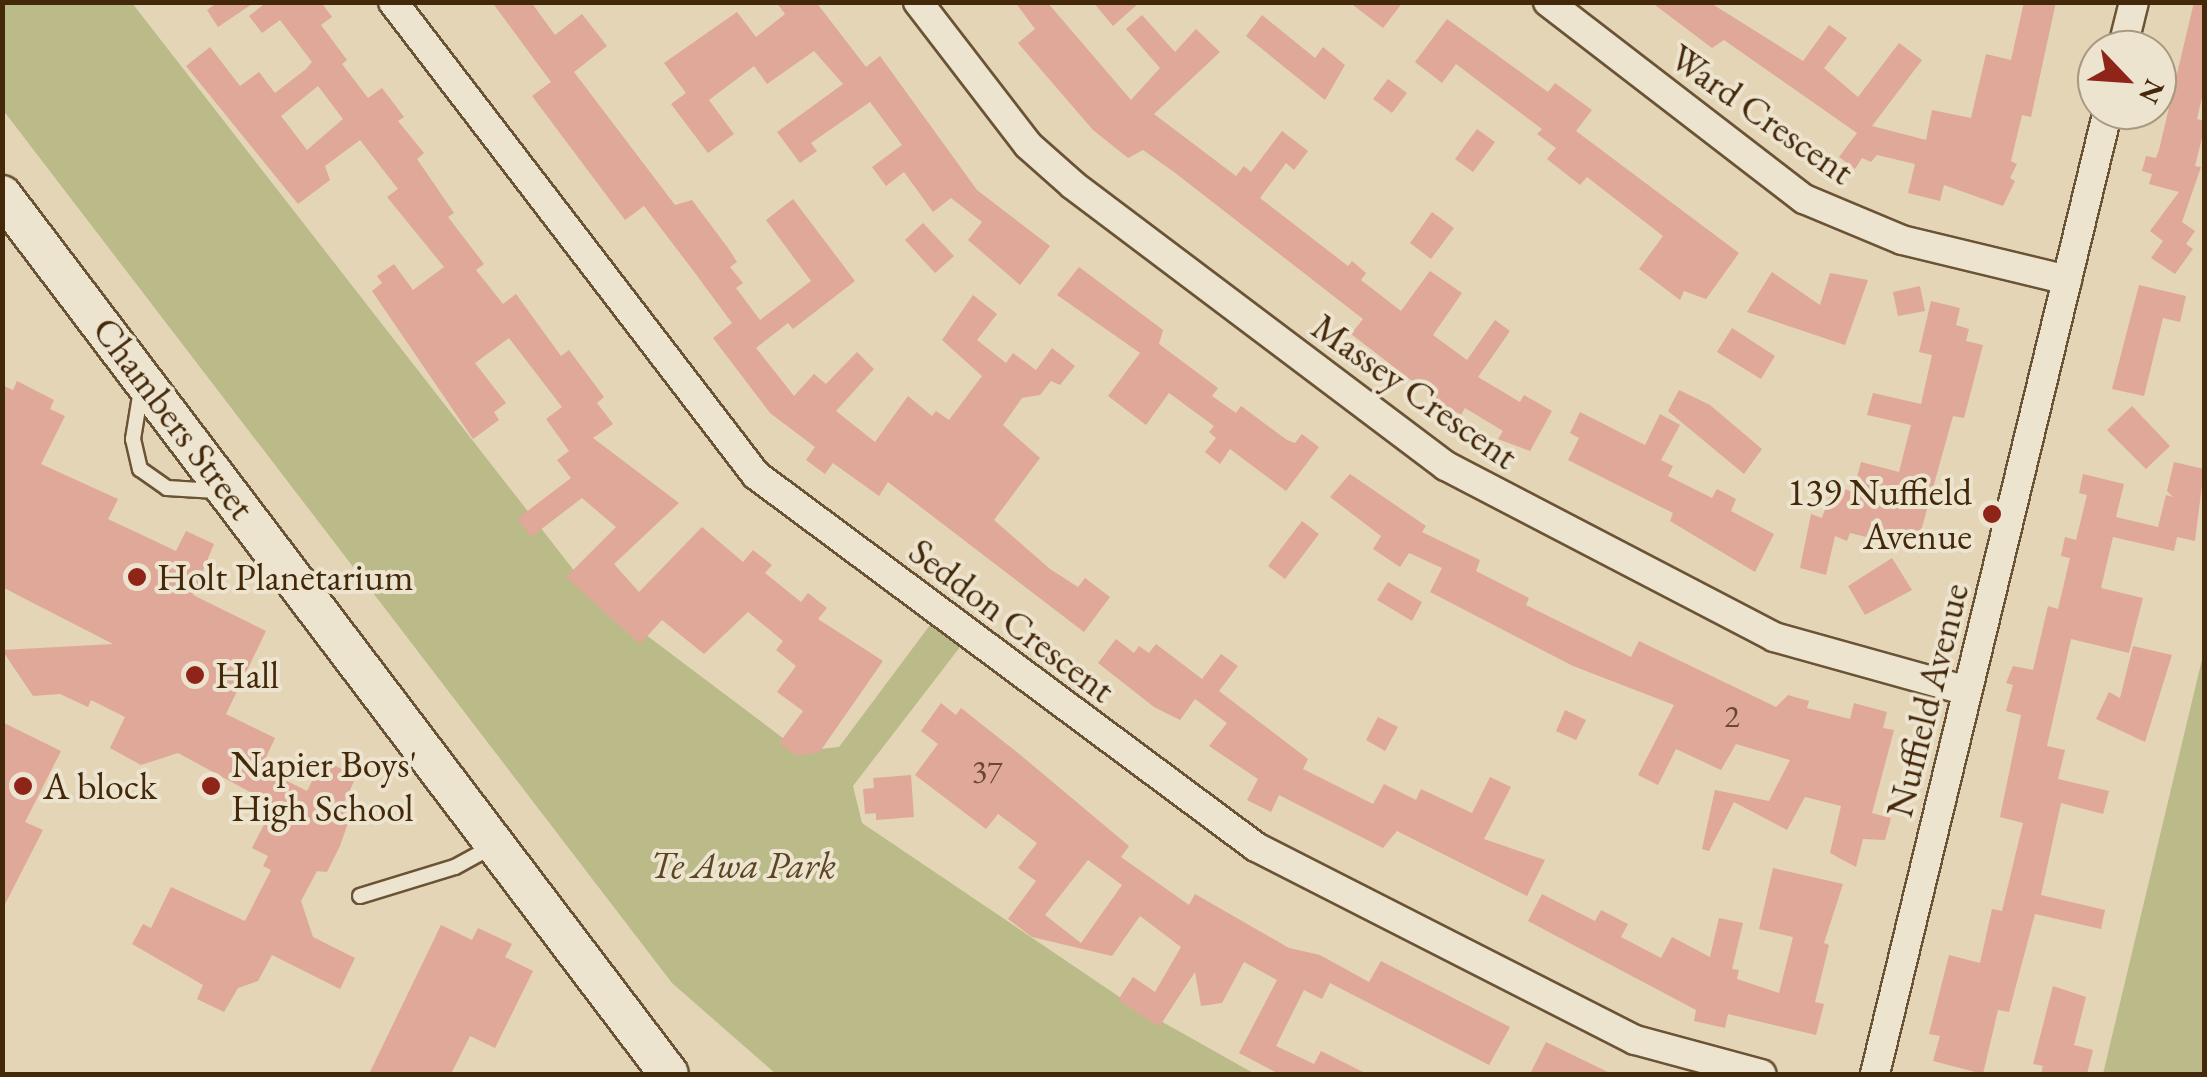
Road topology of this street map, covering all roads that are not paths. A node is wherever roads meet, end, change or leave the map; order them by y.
1 (393, 2) edge
2 (918, 2) edge
3 (1548, 2) edge
4 (2134, 2) edge
5 (2127, 30) edge
6 (2103, 130) edge
7 (2, 195) edge
8 (2067, 280) junction
9 (143, 376) junction
10 (232, 493) junction
11 (1967, 691) junction
12 (496, 844) junction
13 (360, 896) dead end
14 (668, 1074) edge
15 (1761, 1074) edge
16 (1875, 1074) edge

1 - 15 street, Seddon Crescent
2 - 11 street, Massey Crescent
3 - 8 street, Ward Crescent
4 - 5 street
6 - 8 street, Nuffield Avenue
7 - 9 main road, Chambers Street
8 - 11 street, Nuffield Avenue
9 - 10 main road, Chambers Street
9 - 10 lane
10 - 12 main road, Chambers Street
11 - 16 street, Nuffield Avenue
12 - 13 lane
12 - 14 main road, Chambers Street

